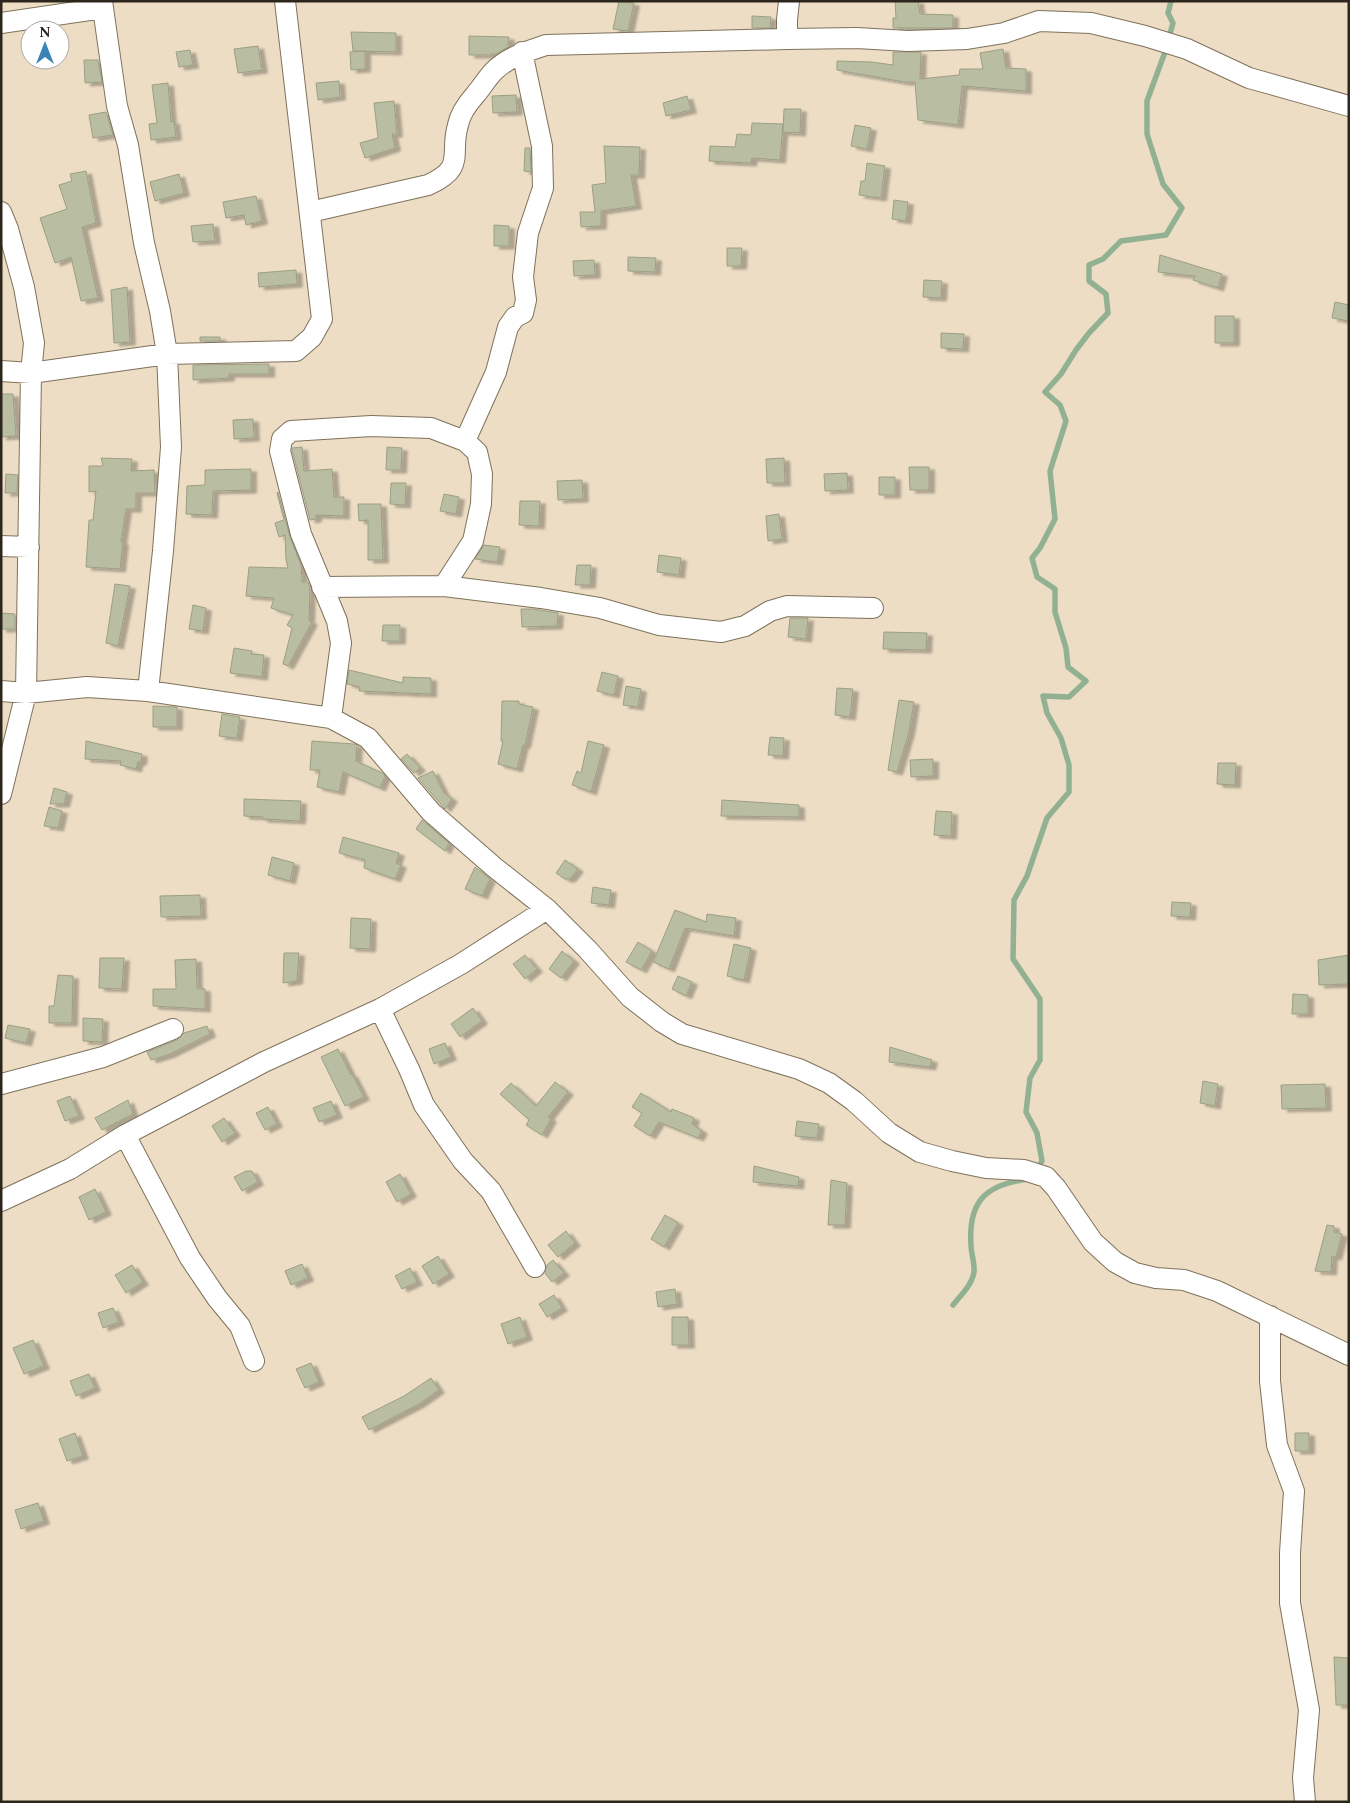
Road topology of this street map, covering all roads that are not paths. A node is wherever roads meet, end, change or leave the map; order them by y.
1 (285, 1) edge
2 (790, 1) edge
3 (102, 4) edge
4 (1, 23) edge
5 (787, 39) junction
6 (522, 52) junction
7 (1349, 106) edge
8 (1, 212) edge
9 (310, 212) junction
10 (167, 354) junction
11 (1, 371) edge
12 (31, 373) junction
13 (466, 441) junction
14 (1, 546) edge
15 (29, 547) junction
16 (444, 586) junction
17 (322, 587) junction
18 (873, 608) dead end
19 (1, 691) edge
20 (148, 691) junction
21 (26, 693) junction
22 (331, 718) junction
23 (1, 794) edge
24 (546, 909) junction
25 (380, 1010) junction
26 (173, 1028) dead end
27 (1, 1084) edge
28 (125, 1135) junction
29 (1, 1201) edge
30 (535, 1267) dead end
31 (1270, 1316) junction
32 (1349, 1355) edge
33 (254, 1361) dead end
34 (1306, 1802) edge

1 - 9 street
2 - 5 street
3 - 4 street
3 - 10 street
5 - 6 street
5 - 7 street
6 - 9 street
6 - 13 street
8 - 12 street
9 - 10 street
10 - 12 street
10 - 20 street
11 - 12 street
12 - 15 street
13 - 16 street
13 - 17 street
14 - 15 street
15 - 21 street
16 - 17 street
16 - 18 street
17 - 22 street
19 - 21 street
20 - 21 street
20 - 22 street
21 - 23 street
22 - 24 street
24 - 25 street
24 - 31 street
25 - 28 street
25 - 30 street
26 - 27 street
28 - 29 street
28 - 33 street
31 - 32 street
31 - 34 street

